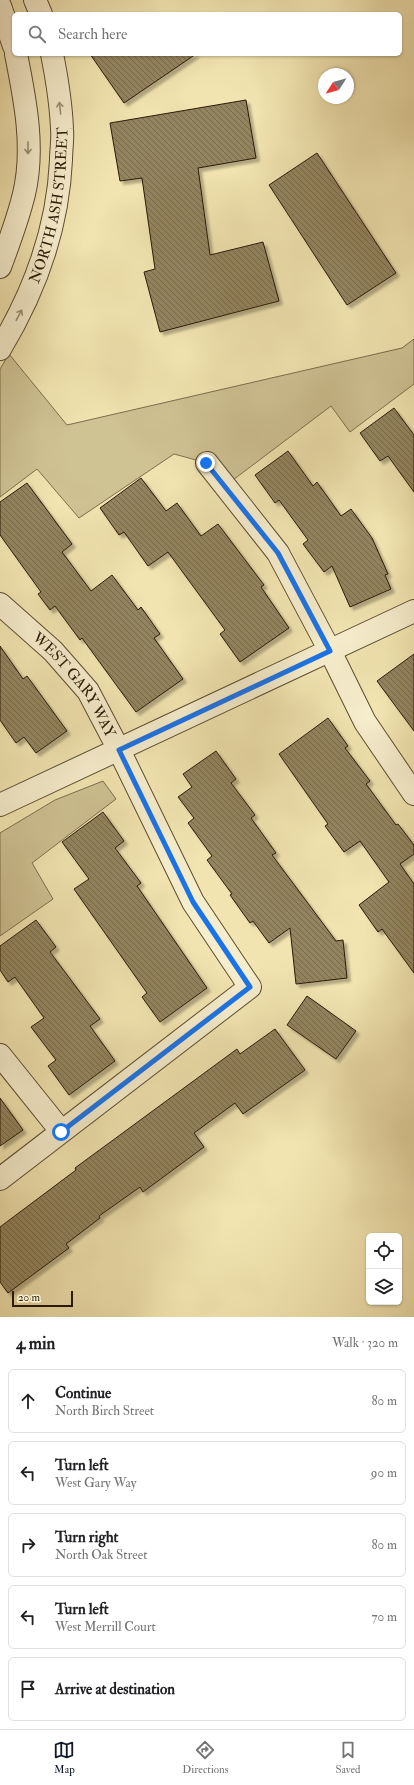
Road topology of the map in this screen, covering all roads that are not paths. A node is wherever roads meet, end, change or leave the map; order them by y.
1 (35, 0) edge
2 (0, 6) edge
3 (39, 12) edge
4 (12, 40) edge
5 (16, 56) edge
6 (52, 56) edge
7 (0, 267) edge
8 (0, 349) edge
9 (206, 463) dead end
10 (0, 604) edge
11 (414, 611) edge
12 (330, 651) junction
13 (119, 750) junction
14 (414, 794) edge
15 (0, 805) edge
16 (0, 1056) edge
17 (61, 1132) junction
18 (0, 1179) edge

1 - 3 street
2 - 4 street
5 -> 7 street, NORTH ASH STREET
8 -> 6 street, NORTH ASH STREET
9 - 12 street
10 - 13 street, WEST GARY WAY
11 - 12 street
12 - 13 street
12 - 14 street
13 - 15 street
13 - 17 street, WEST GARY WAY
16 - 17 street
17 - 18 street

